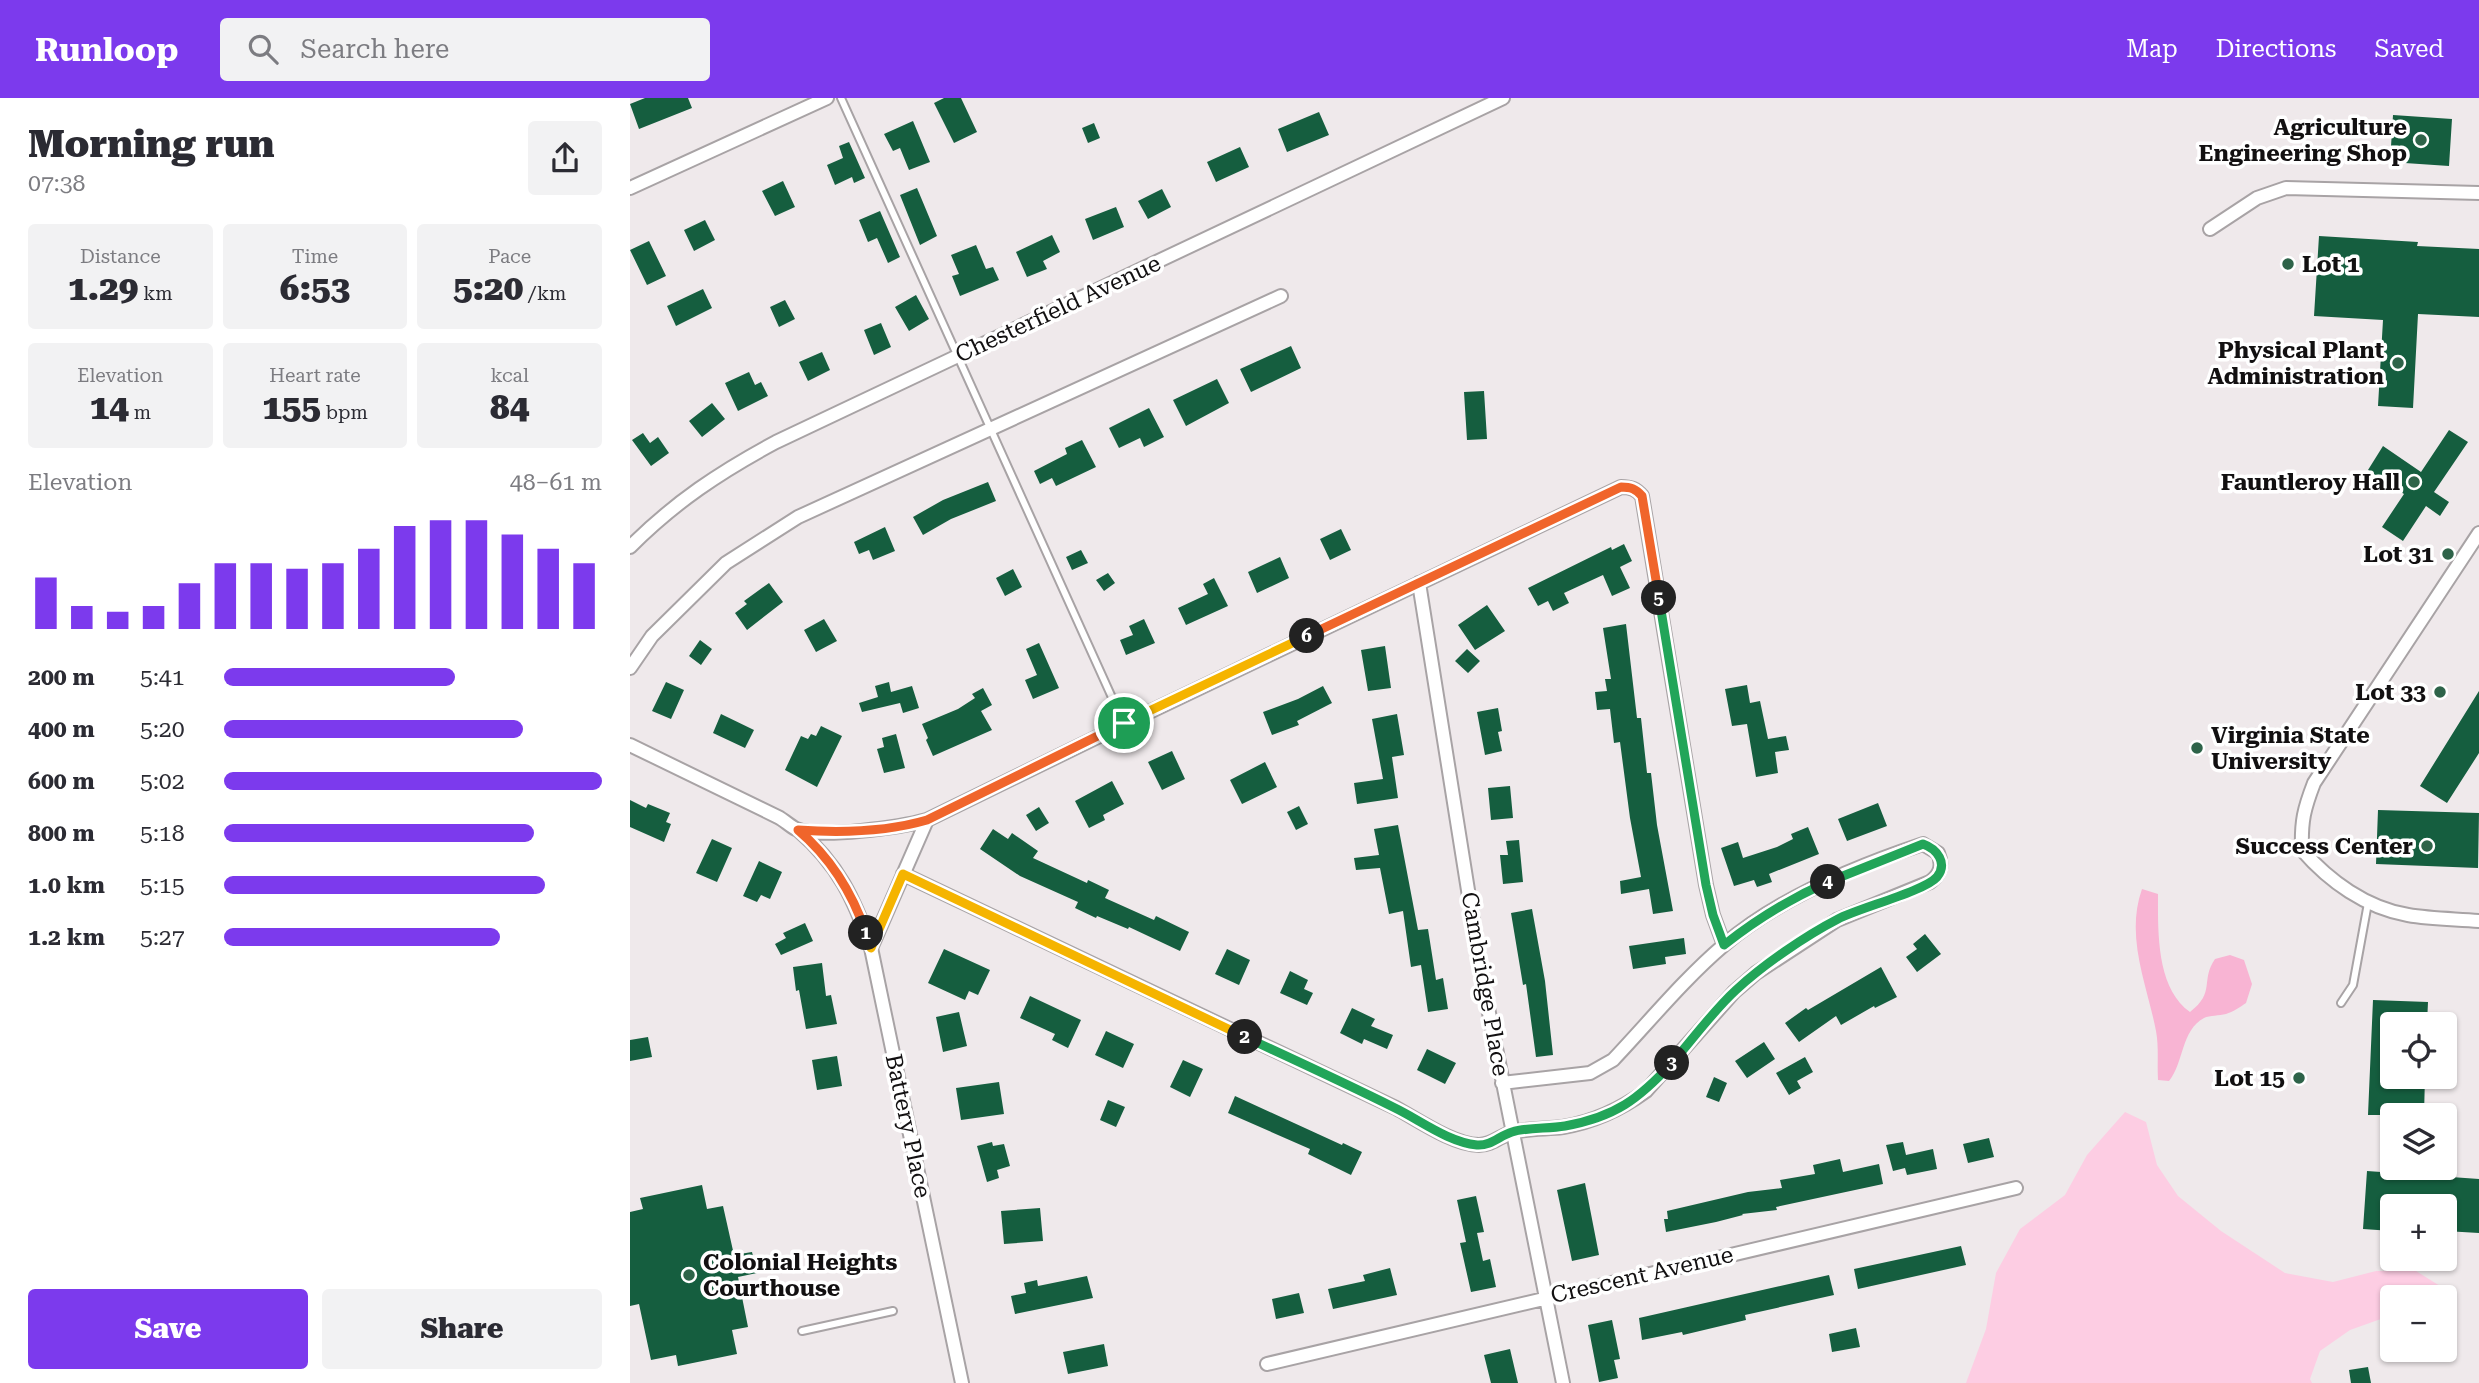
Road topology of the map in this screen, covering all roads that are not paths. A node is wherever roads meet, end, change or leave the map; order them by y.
1 (827, 98) edge
2 (841, 98) edge
3 (1503, 98) edge
4 (630, 188) edge
5 (2479, 193) edge
6 (2210, 229) dead end
7 (1281, 296) dead end
8 (958, 356) junction
9 (990, 428) junction
10 (2479, 533) edge
11 (630, 547) edge
12 (1419, 583) junction
13 (630, 668) edge
14 (1124, 723) junction
15 (630, 745) edge
16 (927, 820) junction
17 (798, 830) junction
18 (903, 874) junction
19 (2368, 903) junction
20 (2479, 920) edge
21 (1724, 945) junction
22 (871, 948) junction
23 (2341, 1003) dead end
24 (1502, 1083) junction
25 (1512, 1132) junction
26 (2016, 1188) dead end
27 (1545, 1298) junction
28 (893, 1311) dead end
29 (802, 1331) dead end
30 (1267, 1364) dead end
31 (962, 1383) edge
32 (1563, 1383) edge

1 - 4 street
2 - 8 lane
3 - 8 street, Chesterfield Avenue
5 - 6 street
7 - 9 street
8 - 9 lane
8 - 11 street, Chesterfield Avenue
9 - 13 street
9 - 14 lane
10 - 19 street
12 - 14 street
12 - 21 street
12 - 24 street, Cambridge Place
14 - 16 street
15 - 17 street, Battery Place
16 - 17 street
16 - 18 street
17 - 22 street, Battery Place
18 - 22 street
18 - 25 street
19 - 20 street
19 - 23 lane
21 - 24 street
21 - 25 street
22 - 31 street, Battery Place
24 - 25 street, Cambridge Place
25 - 27 street, Cambridge Place
26 - 27 street, Crescent Avenue
27 - 30 street, Crescent Avenue
27 - 32 street, Cambridge Place
28 - 29 lane

